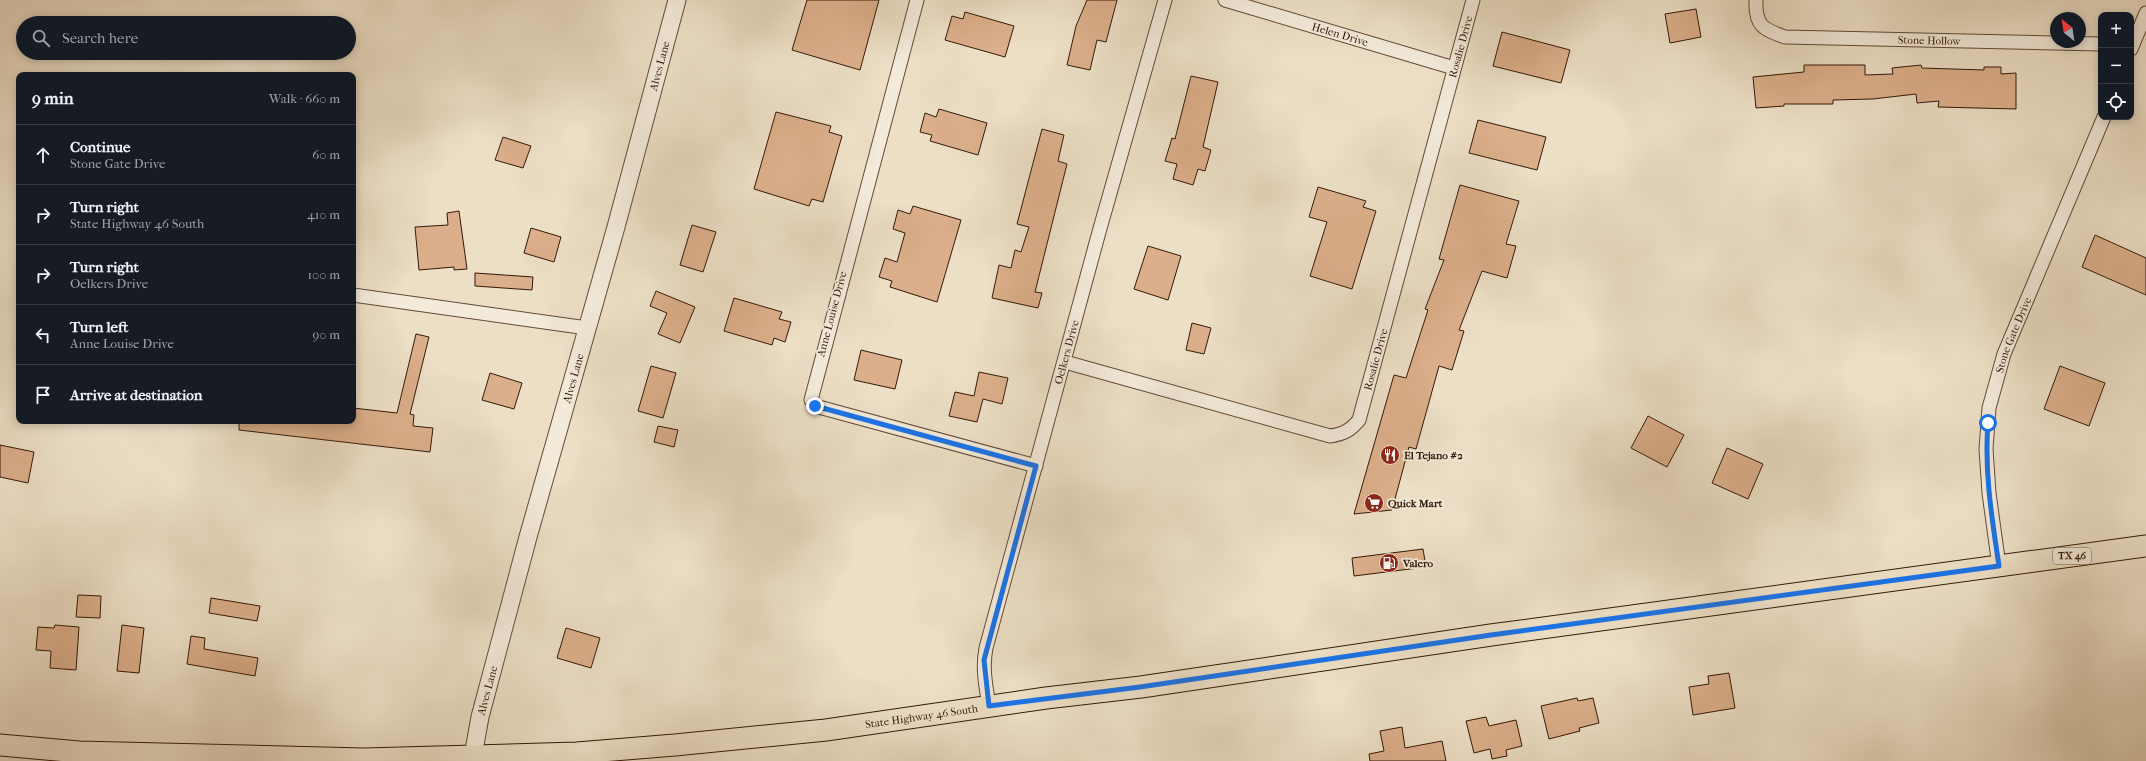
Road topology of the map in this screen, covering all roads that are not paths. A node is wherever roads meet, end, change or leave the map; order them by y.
1 (677, 0) edge
2 (917, 0) edge
3 (1165, 0) edge
4 (1225, 0) edge
5 (1473, 0) edge
6 (1756, 0) edge
7 (2146, 13) edge
8 (2098, 44) edge
9 (2135, 46) edge
10 (1454, 68) junction
11 (2103, 120) edge
12 (356, 295) edge
13 (586, 328) junction
14 (1065, 362) junction
15 (1036, 466) junction
16 (2146, 546) edge
17 (1999, 566) junction
18 (989, 706) junction
19 (0, 745) edge
20 (473, 756) junction

1 - 13 street, Alves Lane
2 - 15 street, Anne Louise Drive
3 - 14 street, Oelkers Drive
4 - 10 street, Helen Drive
5 - 10 street, Rosalie Drive
6 - 8 street, Stone Hollow
7 - 9 street
10 - 14 street, Rosalie Drive
11 - 17 street, Stone Gate Drive
12 - 13 street
13 - 20 street, Alves Lane
14 - 15 street, Oelkers Drive
15 - 18 street, Oelkers Drive
16 - 17 main road, State Highway 46 South / TX 46
17 - 18 main road, State Highway 46 South / TX 46
18 - 20 main road, State Highway 46 South / TX 46
19 - 20 main road, State Highway 46 South / TX 46

